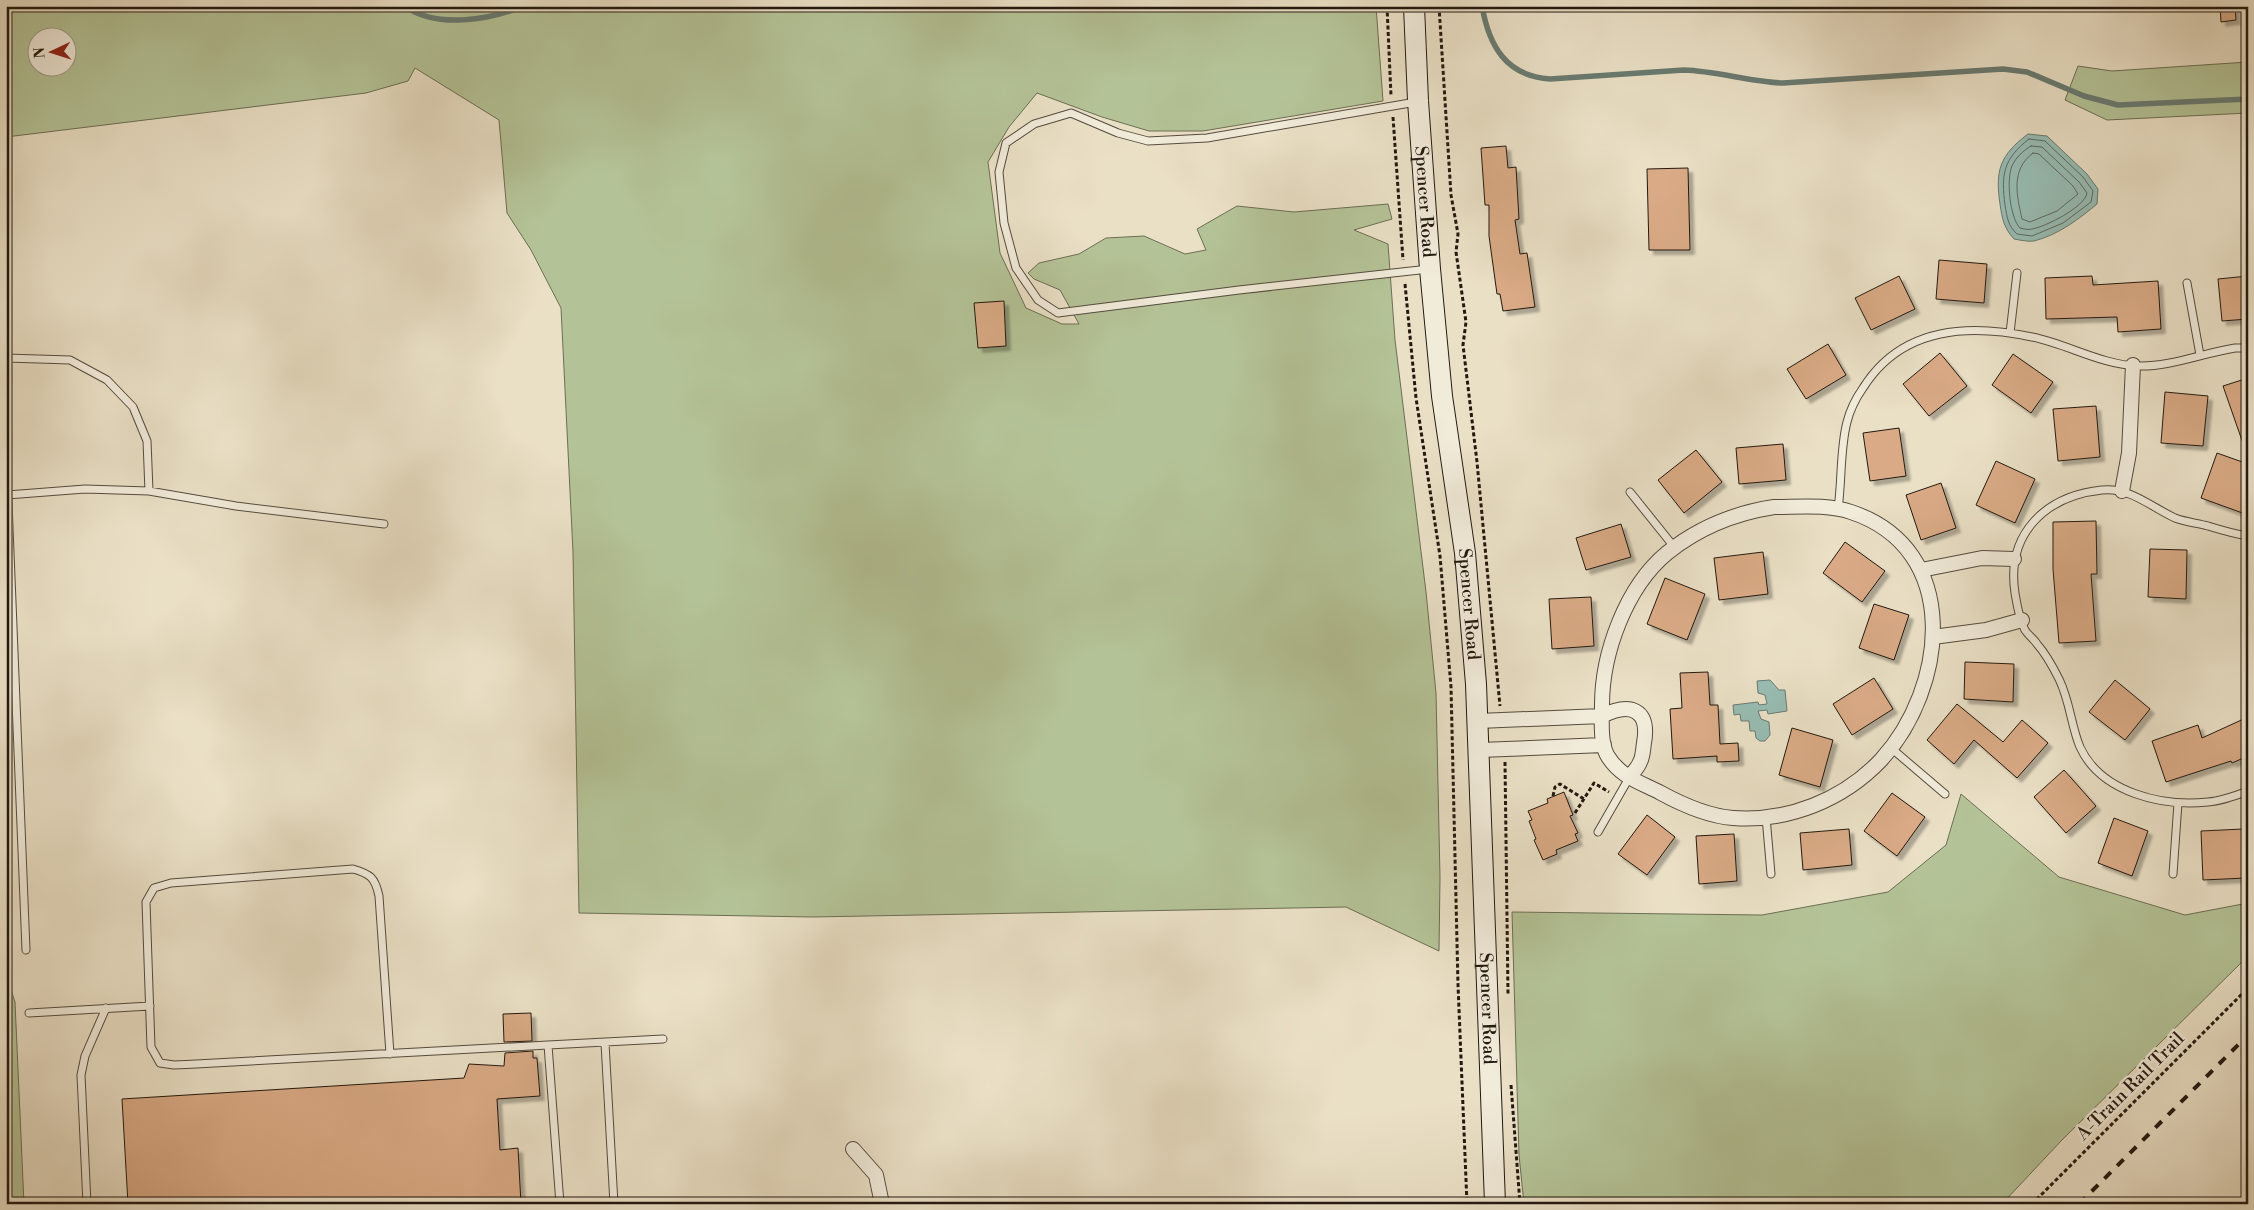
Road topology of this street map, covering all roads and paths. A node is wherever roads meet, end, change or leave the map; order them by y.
1 (1387, 6) edge
2 (1414, 6) edge
3 (1418, 102) junction
4 (1392, 107) junction
5 (1430, 269) junction
6 (1404, 271) junction
7 (2018, 273) dead end
8 (2187, 283) dead end
9 (2010, 333) junction
10 (2248, 348) edge
11 (2200, 355) junction
12 (6, 358) edge
13 (2133, 365) junction
14 (6, 454) edge
15 (149, 491) junction
16 (2122, 491) junction
17 (1630, 492) dead end
18 (7, 495) edge
19 (1838, 509) junction
20 (384, 524) dead end
21 (2248, 536) edge
22 (1676, 548) junction
23 (2014, 559) junction
24 (1921, 570) junction
25 (2022, 620) junction
26 (1933, 637) junction
27 (1602, 716) junction
28 (1478, 721) junction
29 (1604, 745) junction
30 (1891, 748) junction
31 (1480, 750) junction
32 (1629, 778) junction
33 (2248, 791) edge
34 (1945, 794) dead end
35 (1553, 796) dead end
36 (1618, 798) junction
37 (1584, 799) junction
38 (2178, 803) junction
39 (1575, 813) dead end
40 (1766, 817) junction
41 (1598, 832) dead end
42 (1771, 874) dead end
43 (2174, 874) dead end
44 (26, 950) dead end
45 (2248, 988) edge
46 (150, 1006) junction
47 (106, 1008) junction
48 (29, 1012) dead end
49 (663, 1039) dead end
50 (605, 1043) junction
51 (548, 1045) junction
52 (390, 1054) junction
53 (853, 1149) dead end
54 (87, 1204) edge
55 (560, 1204) edge
56 (614, 1204) edge
57 (882, 1204) edge
58 (1467, 1204) edge
59 (1495, 1204) edge
60 (2032, 1204) edge

1 - 4 path
2 - 3 street, Spencer Road
3 - 4 lane
3 - 5 street, Spencer Road
4 - 6 path
4 - 6 lane
5 - 6 lane
5 - 28 street, Spencer Road
6 - 58 path
7 - 9 lane
8 - 11 lane
9 - 13 lane
9 - 19 lane
10 - 11 lane
11 - 13 lane
12 - 15 lane
13 - 16 street
14 - 18 lane
15 - 18 lane
15 - 20 lane
16 - 21 lane
16 - 23 lane
17 - 22 lane
18 - 44 lane
19 - 22 street
19 - 24 street
22 - 27 street
23 - 24 street
23 - 25 lane
24 - 26 street
25 - 26 street
25 - 38 lane
26 - 30 street
27 - 28 street
27 - 29 street
27 - 32 street
28 - 31 street, Spencer Road
29 - 31 street
29 - 32 street
30 - 34 lane
30 - 40 street
31 - 59 street, Spencer Road
32 - 36 lane
32 - 40 street
33 - 38 lane
35 - 37 path
36 - 37 path
36 - 41 lane
37 - 39 path
38 - 43 lane
40 - 42 lane
45 - 60 path, A-Train Rail Trail
46 - 47 lane
46 - 52 lane
46 - 52 lane
47 - 48 lane
47 - 54 lane
49 - 50 lane
50 - 51 lane
50 - 56 lane
51 - 52 lane
51 - 55 lane
53 - 57 street

